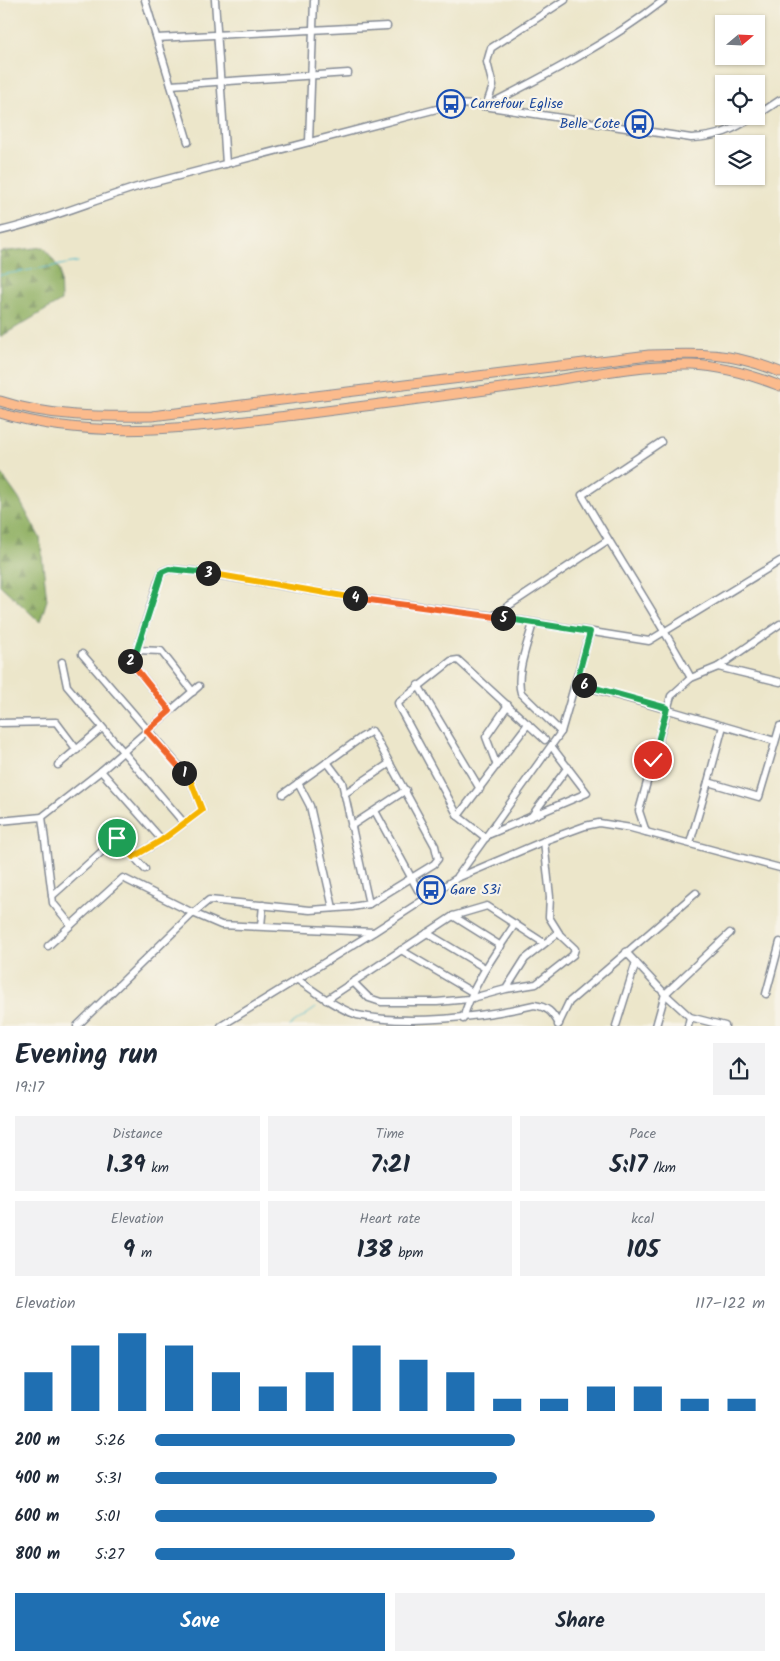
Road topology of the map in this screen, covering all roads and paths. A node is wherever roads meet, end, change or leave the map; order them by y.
1 (145, 0) edge
2 (215, 0) edge
3 (314, 0) edge
4 (565, 0) edge
5 (664, 0) edge
6 (387, 26) dead end
7 (313, 29) junction
8 (217, 35) junction
9 (157, 38) junction
10 (348, 73) dead end
11 (312, 77) junction
12 (220, 83) junction
13 (170, 85) junction
14 (780, 100) edge
15 (486, 106) junction
16 (765, 110) edge
17 (740, 125) edge
18 (188, 142) dead end
19 (309, 142) junction
20 (226, 164) junction
21 (0, 231) edge
22 (780, 372) edge
23 (780, 386) edge
24 (0, 401) edge
25 (0, 413) edge
26 (661, 442) dead end
27 (608, 540) junction
28 (780, 561) edge
29 (493, 616) junction
30 (533, 624) junction
31 (780, 624) edge
32 (590, 632) junction
33 (665, 632) junction
34 (137, 650) junction
35 (82, 654) dead end
36 (62, 662) dead end
37 (718, 667) junction
38 (691, 678) junction
39 (780, 682) edge
40 (576, 684) junction
41 (418, 685) junction
42 (200, 686) dead end
43 (193, 692) junction
44 (508, 705) junction
45 (667, 708) junction
46 (170, 711) junction
47 (0, 723) edge
48 (528, 724) junction
49 (723, 726) junction
50 (780, 726) edge
51 (102, 728) junction
52 (147, 731) junction
53 (561, 732) junction
54 (545, 740) dead end
55 (775, 741) junction
56 (552, 747) junction
57 (77, 750) junction
58 (124, 752) junction
59 (327, 762) junction
60 (390, 763) junction
61 (58, 765) dead end
62 (497, 766) junction
63 (568, 767) junction
64 (101, 771) junction
65 (708, 782) junction
66 (298, 783) junction
67 (480, 789) junction
68 (406, 790) junction
69 (283, 794) dead end
70 (344, 794) junction
71 (375, 811) junction
72 (458, 816) junction
73 (42, 817) junction
74 (530, 818) junction
75 (0, 821) edge
76 (184, 823) junction
77 (351, 826) junction
78 (646, 832) junction
79 (487, 836) junction
80 (162, 840) junction
81 (544, 840) junction
82 (690, 843) junction
83 (133, 857) junction
84 (780, 868) edge
85 (145, 869) dead end
86 (411, 878) junction
87 (457, 878) junction
88 (418, 890) dead end
89 (696, 893) dead end
90 (52, 896) junction
91 (369, 904) junction
92 (263, 905) junction
93 (333, 908) junction
94 (193, 913) junction
95 (453, 916) junction
96 (516, 924) junction
97 (71, 925) junction
98 (261, 926) junction
99 (374, 932) junction
100 (427, 933) junction
101 (559, 933) junction
102 (730, 933) dead end
103 (780, 942) edge
104 (544, 943) junction
105 (48, 946) dead end
106 (501, 946) junction
107 (401, 950) junction
108 (626, 952) junction
109 (636, 962) junction
110 (485, 968) junction
111 (298, 980) junction
112 (353, 982) junction
113 (506, 989) junction
114 (472, 992) junction
115 (665, 994) junction
116 (766, 994) dead end
117 (469, 999) junction
118 (326, 1000) junction
119 (690, 1017) junction
120 (463, 1019) junction
121 (435, 1025) edge
122 (558, 1025) edge
123 (77, 1026) edge
124 (221, 1026) edge
125 (616, 1026) edge
126 (656, 1026) edge
127 (688, 1026) edge
128 (725, 1026) edge

1 - 9 street
2 - 8 street
3 - 7 street
4 - 15 street
5 - 15 street
6 - 7 street
7 - 8 street
7 - 11 street
8 - 9 street
8 - 12 street
9 - 13 street
10 - 11 street
11 - 12 street
11 - 19 street
12 - 13 street
12 - 20 street
13 - 18 street
14 - 16 street
15 - 17 street
15 - 19 street
19 - 20 street
20 - 21 street
22 - 24 highway
23 - 25 highway
26 - 27 street
27 - 29 street
27 - 33 street
28 - 33 street
29 - 30 street
29 - 34 street
30 - 32 street
30 - 53 street
31 - 37 street
32 - 33 street
32 - 40 street
33 - 38 street
34 - 43 street
34 - 46 street
35 - 52 street
36 - 51 street
37 - 38 street
37 - 39 street
38 - 45 street
40 - 45 street
40 - 53 street
41 - 44 street
41 - 67 street
41 - 72 street
42 - 43 street
43 - 46 street
44 - 48 street
44 - 62 street
45 - 49 street
45 - 78 street
46 - 52 street
47 - 57 street
48 - 54 street
48 - 62 street
49 - 55 street
49 - 65 street
50 - 55 street
51 - 57 street
51 - 58 street
52 - 58 street
52 - 76 street
53 - 56 street
55 - 65 street
56 - 63 street
56 - 79 street
57 - 61 street
58 - 64 street
58 - 76 street
59 - 60 street
59 - 66 street
59 - 70 street
60 - 68 street
60 - 70 street
62 - 67 street
63 - 74 street
63 - 74 street
64 - 73 street
64 - 80 street
65 - 82 street
66 - 69 street
66 - 93 street
67 - 72 street
68 - 71 street
68 - 86 street
70 - 77 street
71 - 77 street
71 - 86 street
72 - 79 street
73 - 75 street
73 - 90 street
74 - 79 street
76 - 80 street
77 - 91 street
78 - 81 street
78 - 82 street
79 - 87 street
80 - 83 street
81 - 87 street
81 - 101 street
82 - 84 street
83 - 85 street
83 - 90 street
86 - 88 street
86 - 91 street
87 - 99 street
89 - 108 street
90 - 97 street
91 - 93 street
92 - 93 street
92 - 94 street
92 - 98 street
94 - 97 street
94 - 98 street
94 - 123 street
95 - 96 street
95 - 100 street
95 - 106 street
96 - 104 street
96 - 106 street
97 - 105 street
98 - 99 street
99 - 111 street
100 - 107 street
100 - 110 street
101 - 104 street
101 - 113 street
102 - 115 street
103 - 116 street
104 - 113 street
106 - 110 street
107 - 112 street
107 - 114 street
108 - 109 street
108 - 122 street
109 - 115 street
109 - 125 street
110 - 114 street
111 - 118 street
111 - 124 street
112 - 117 street
112 - 118 street
113 - 117 street
114 - 117 street
115 - 119 street
115 - 126 street
117 - 120 street
118 - 121 street
119 - 127 street
119 - 128 street
120 - 121 street
120 - 122 street

